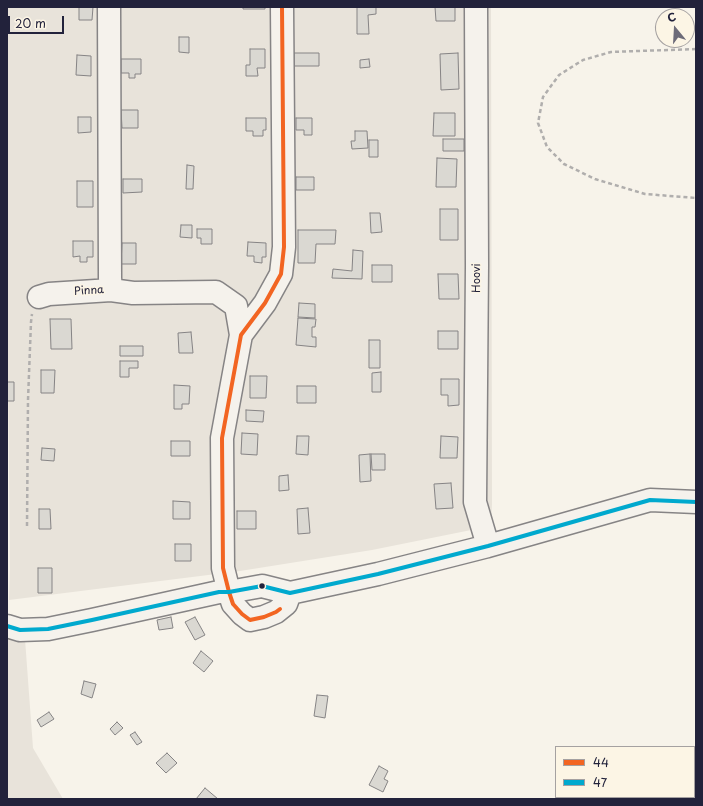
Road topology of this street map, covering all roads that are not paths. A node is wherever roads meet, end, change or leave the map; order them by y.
1 (108, 7) edge
2 (282, 7) edge
3 (476, 7) edge
4 (111, 290) junction
5 (39, 297) road end
6 (241, 335) junction
7 (696, 502) edge
8 (488, 546) junction
9 (229, 592) junction
10 (290, 593) junction
11 (7, 626) edge

1 - 4 street, Pinna
2 - 6 street
3 - 8 street, Hoovi
4 - 5 street, Pinna
4 - 6 street
6 - 9 street
7 - 8 street
8 - 10 street
9 - 10 street
9 - 10 street
9 - 11 street

